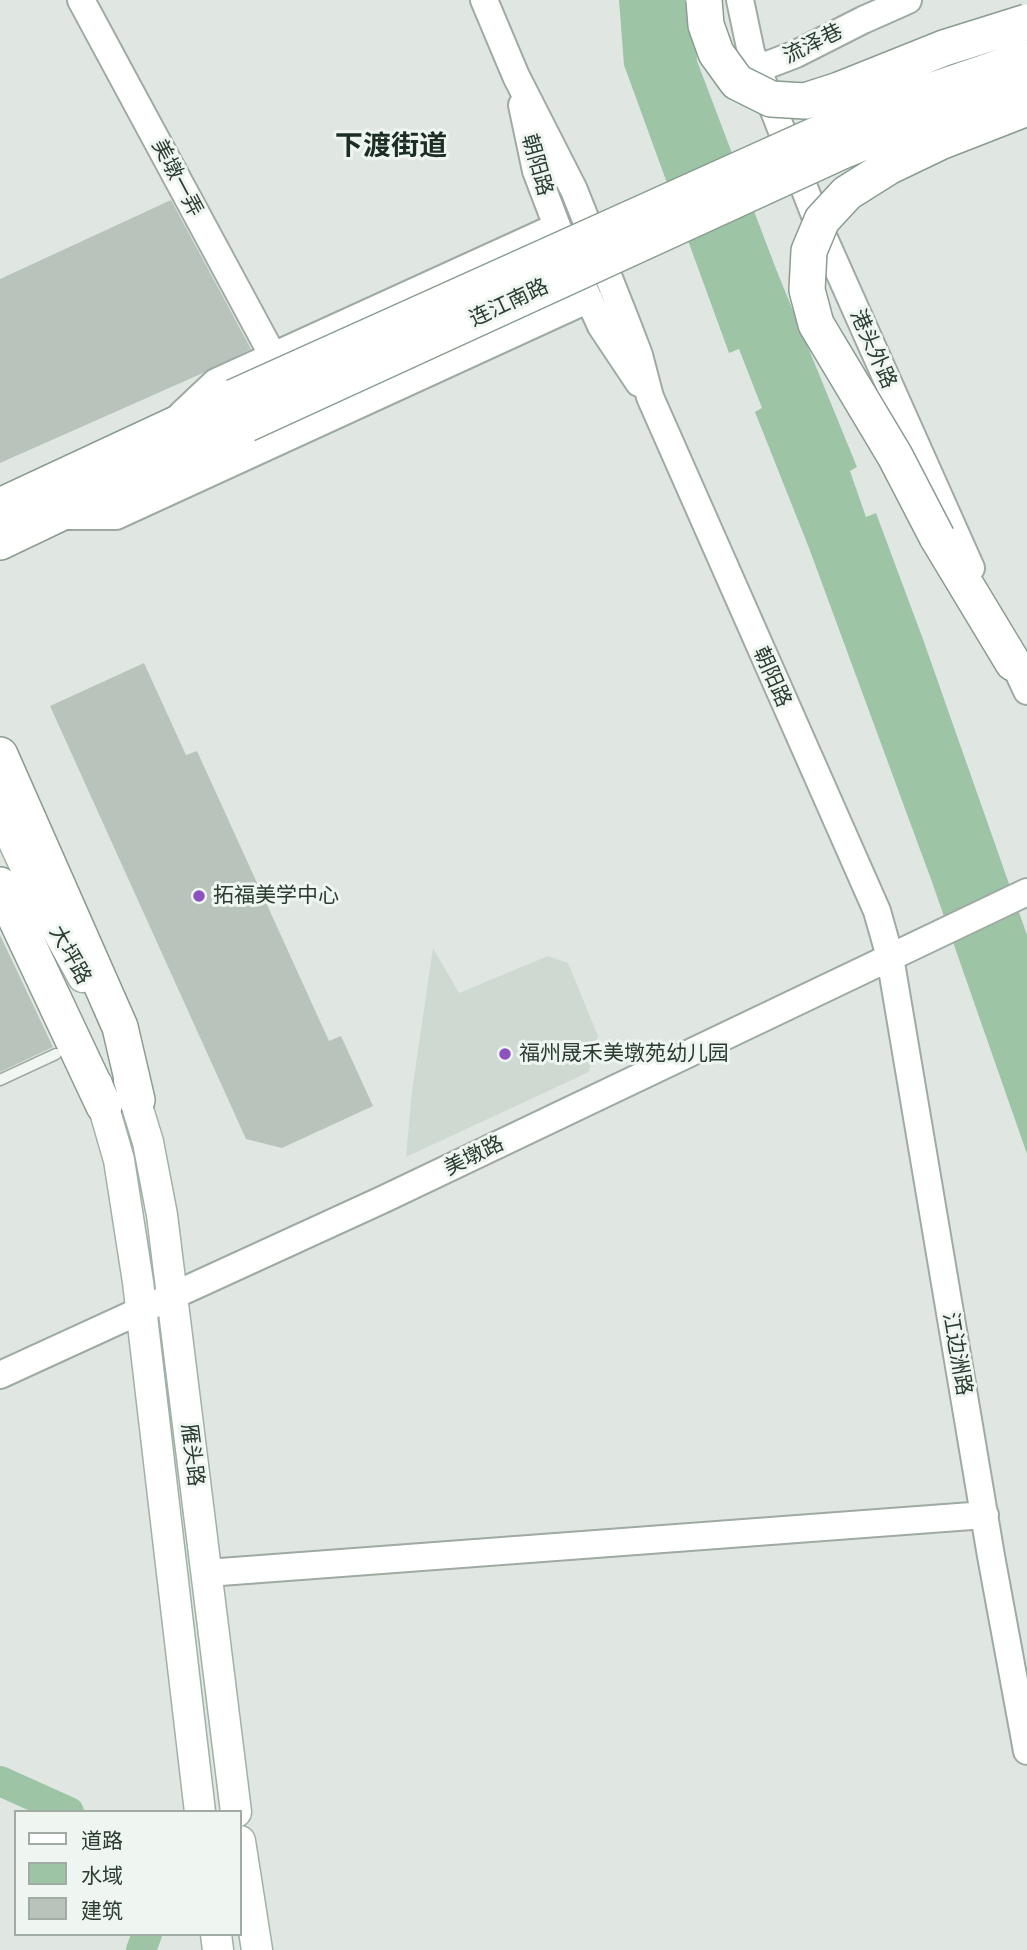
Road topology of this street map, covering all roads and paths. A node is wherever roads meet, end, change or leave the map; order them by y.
1 (81, 0) edge
2 (484, 0) edge
3 (704, 0) edge
4 (740, 0) edge
5 (908, 0) edge
6 (1027, 22) edge
7 (1027, 58) edge
8 (757, 69) junction
9 (516, 76) junction
10 (1027, 85) edge
11 (1027, 108) edge
12 (556, 227) junction
13 (498, 253) junction
14 (589, 299) junction
15 (532, 325) junction
16 (272, 356) junction
17 (650, 397) junction
18 (240, 411) junction
19 (168, 427) junction
20 (11, 522) edge
21 (1020, 677) edge
22 (0, 755) edge
23 (0, 811) edge
24 (0, 832) edge
25 (0, 885) edge
26 (1023, 894) edge
27 (890, 957) junction
28 (56, 1054) dead end
29 (0, 1080) edge
30 (120, 1103) junction
31 (172, 1297) junction
32 (141, 1311) junction
33 (0, 1375) edge
34 (985, 1515) junction
35 (206, 1573) junction
36 (1027, 1751) edge
37 (199, 1799) edge
38 (235, 1800) edge
39 (242, 1854) edge
40 (257, 1950) edge

1 - 16 street, 美墩一弄
2 - 9 street, 朝阳路
3 - 6 highway, bridge
4 - 8 street, 港头外路
5 - 8 street, 流泽巷
7 - 18 highway, 连江南路, bridge
8 - 21 street, 港头外路
9 - 12 street, 朝阳路
9 - 17 street, 朝阳路
10 - 18 highway, 连江南路, bridge
11 - 21 highway, bridge
12 - 13 street
12 - 14 street, 朝阳路
13 - 15 street
13 - 16 street
14 - 15 street
14 - 17 street, 朝阳路
15 - 20 street
16 - 19 street
17 - 27 street, 朝阳路
18 - 19 highway, 连江南路
18 - 20 highway, 连江南路
19 - 20 highway, 连江南路
22 - 30 highway
23 - 30 main road, 大坪路
24 - 30 main road, 大坪路
25 - 30 highway
26 - 27 street, 美墩路
27 - 31 street, 美墩路
27 - 34 street, 江边洲路
28 - 29 lane
30 - 31 main road, 雁头路
30 - 32 main road, 雁头路
31 - 32 street, 美墩路
31 - 35 main road, 雁头路
32 - 33 street, 美墩路
32 - 37 main road, 雁头路
34 - 35 street
34 - 36 street, 江边洲路
35 - 38 main road, 雁头路
39 - 40 main road

